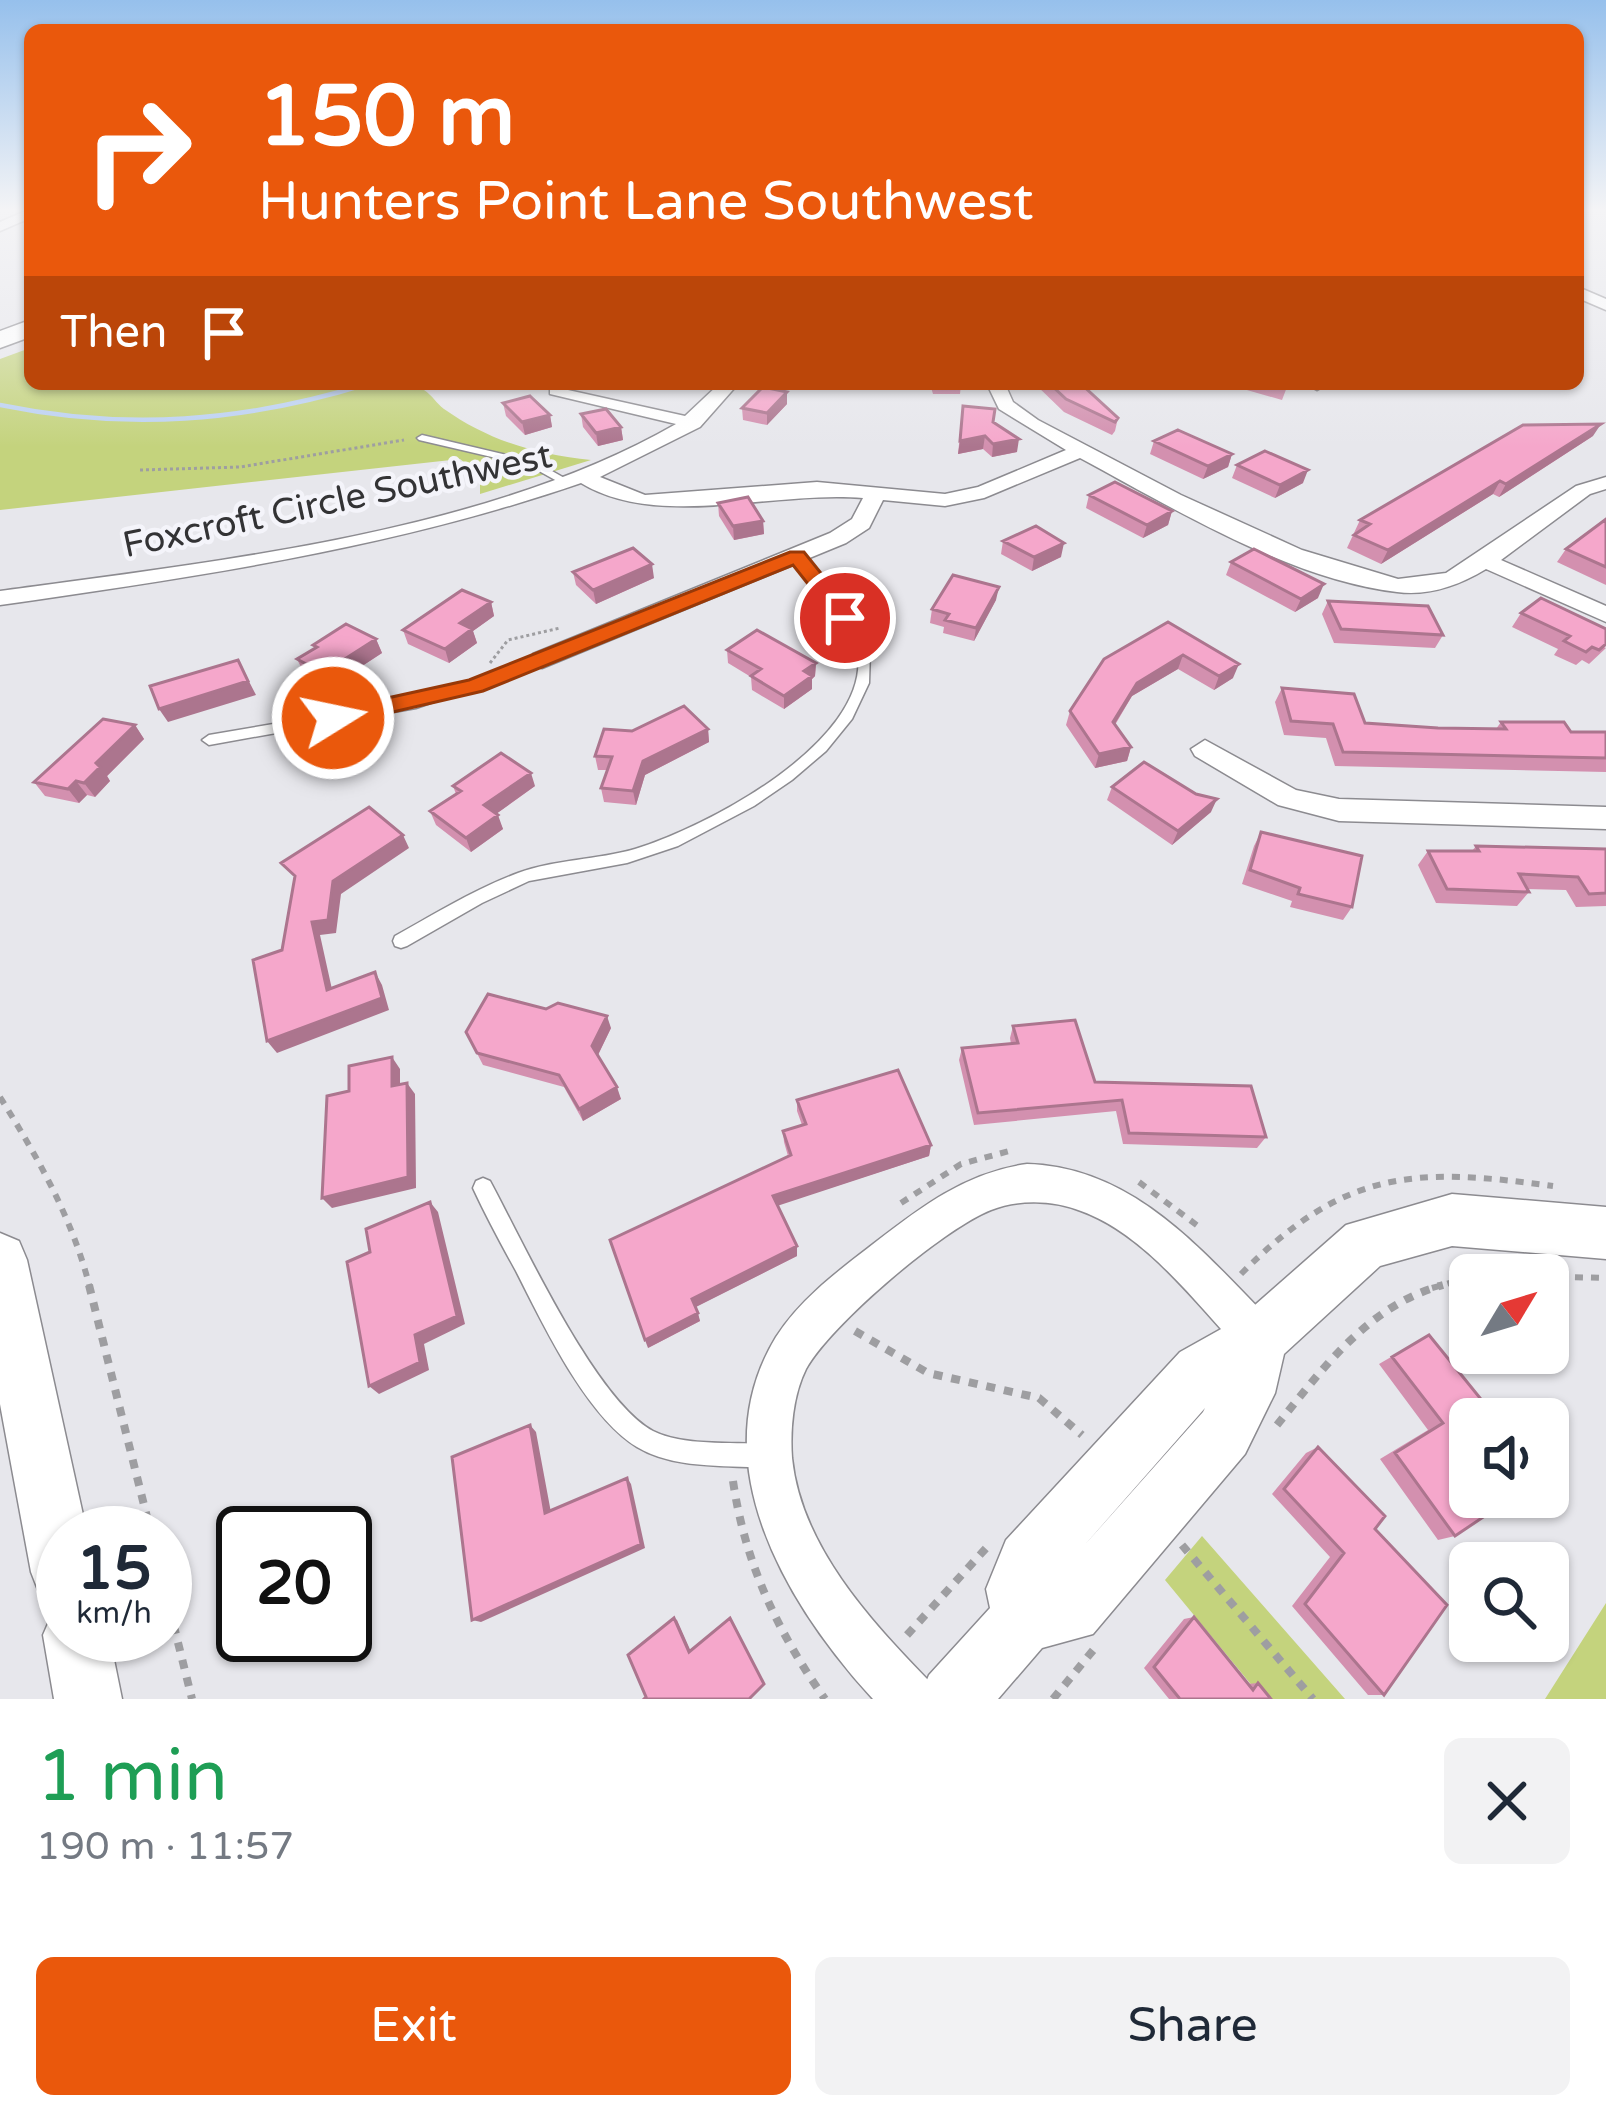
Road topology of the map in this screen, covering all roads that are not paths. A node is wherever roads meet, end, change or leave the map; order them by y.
1 (556, 390) dead end
2 (723, 390) edge
3 (1000, 390) edge
4 (693, 423) junction
5 (422, 438) road end
6 (1082, 450) junction
7 (579, 481) junction
8 (1606, 483) edge
9 (876, 494) junction
10 (797, 556) junction
11 (1481, 559) junction
12 (0, 598) edge
13 (1606, 615) edge
14 (542, 660) joint
15 (209, 740) dead end
16 (1205, 749) dead end
17 (1606, 818) edge
18 (401, 941) dead end
19 (483, 1188) dead end
20 (1606, 1233) edge
21 (0, 1260) edge
22 (1259, 1339) junction
23 (749, 1455) junction
24 (50, 1506) edge
25 (81, 1662) edge
26 (88, 1699) edge
27 (909, 1699) edge
28 (953, 1699) edge

1 - 4 street
2 - 4 street, Foxcroft Circle Southwest
3 - 6 street
4 - 7 street, Foxcroft Circle Southwest
5 - 7 lane
6 - 9 street
6 - 11 street
7 - 9 street
7 - 12 street, Foxcroft Circle Southwest
8 - 11 street
9 - 10 street
10 - 14 street
10 - 18 lane
11 - 13 street
14 - 15 lane
16 - 17 street
19 - 23 lane
20 - 22 street
21 - 24 street
22 - 23 street
22 - 28 street
23 - 27 street
25 - 26 street

